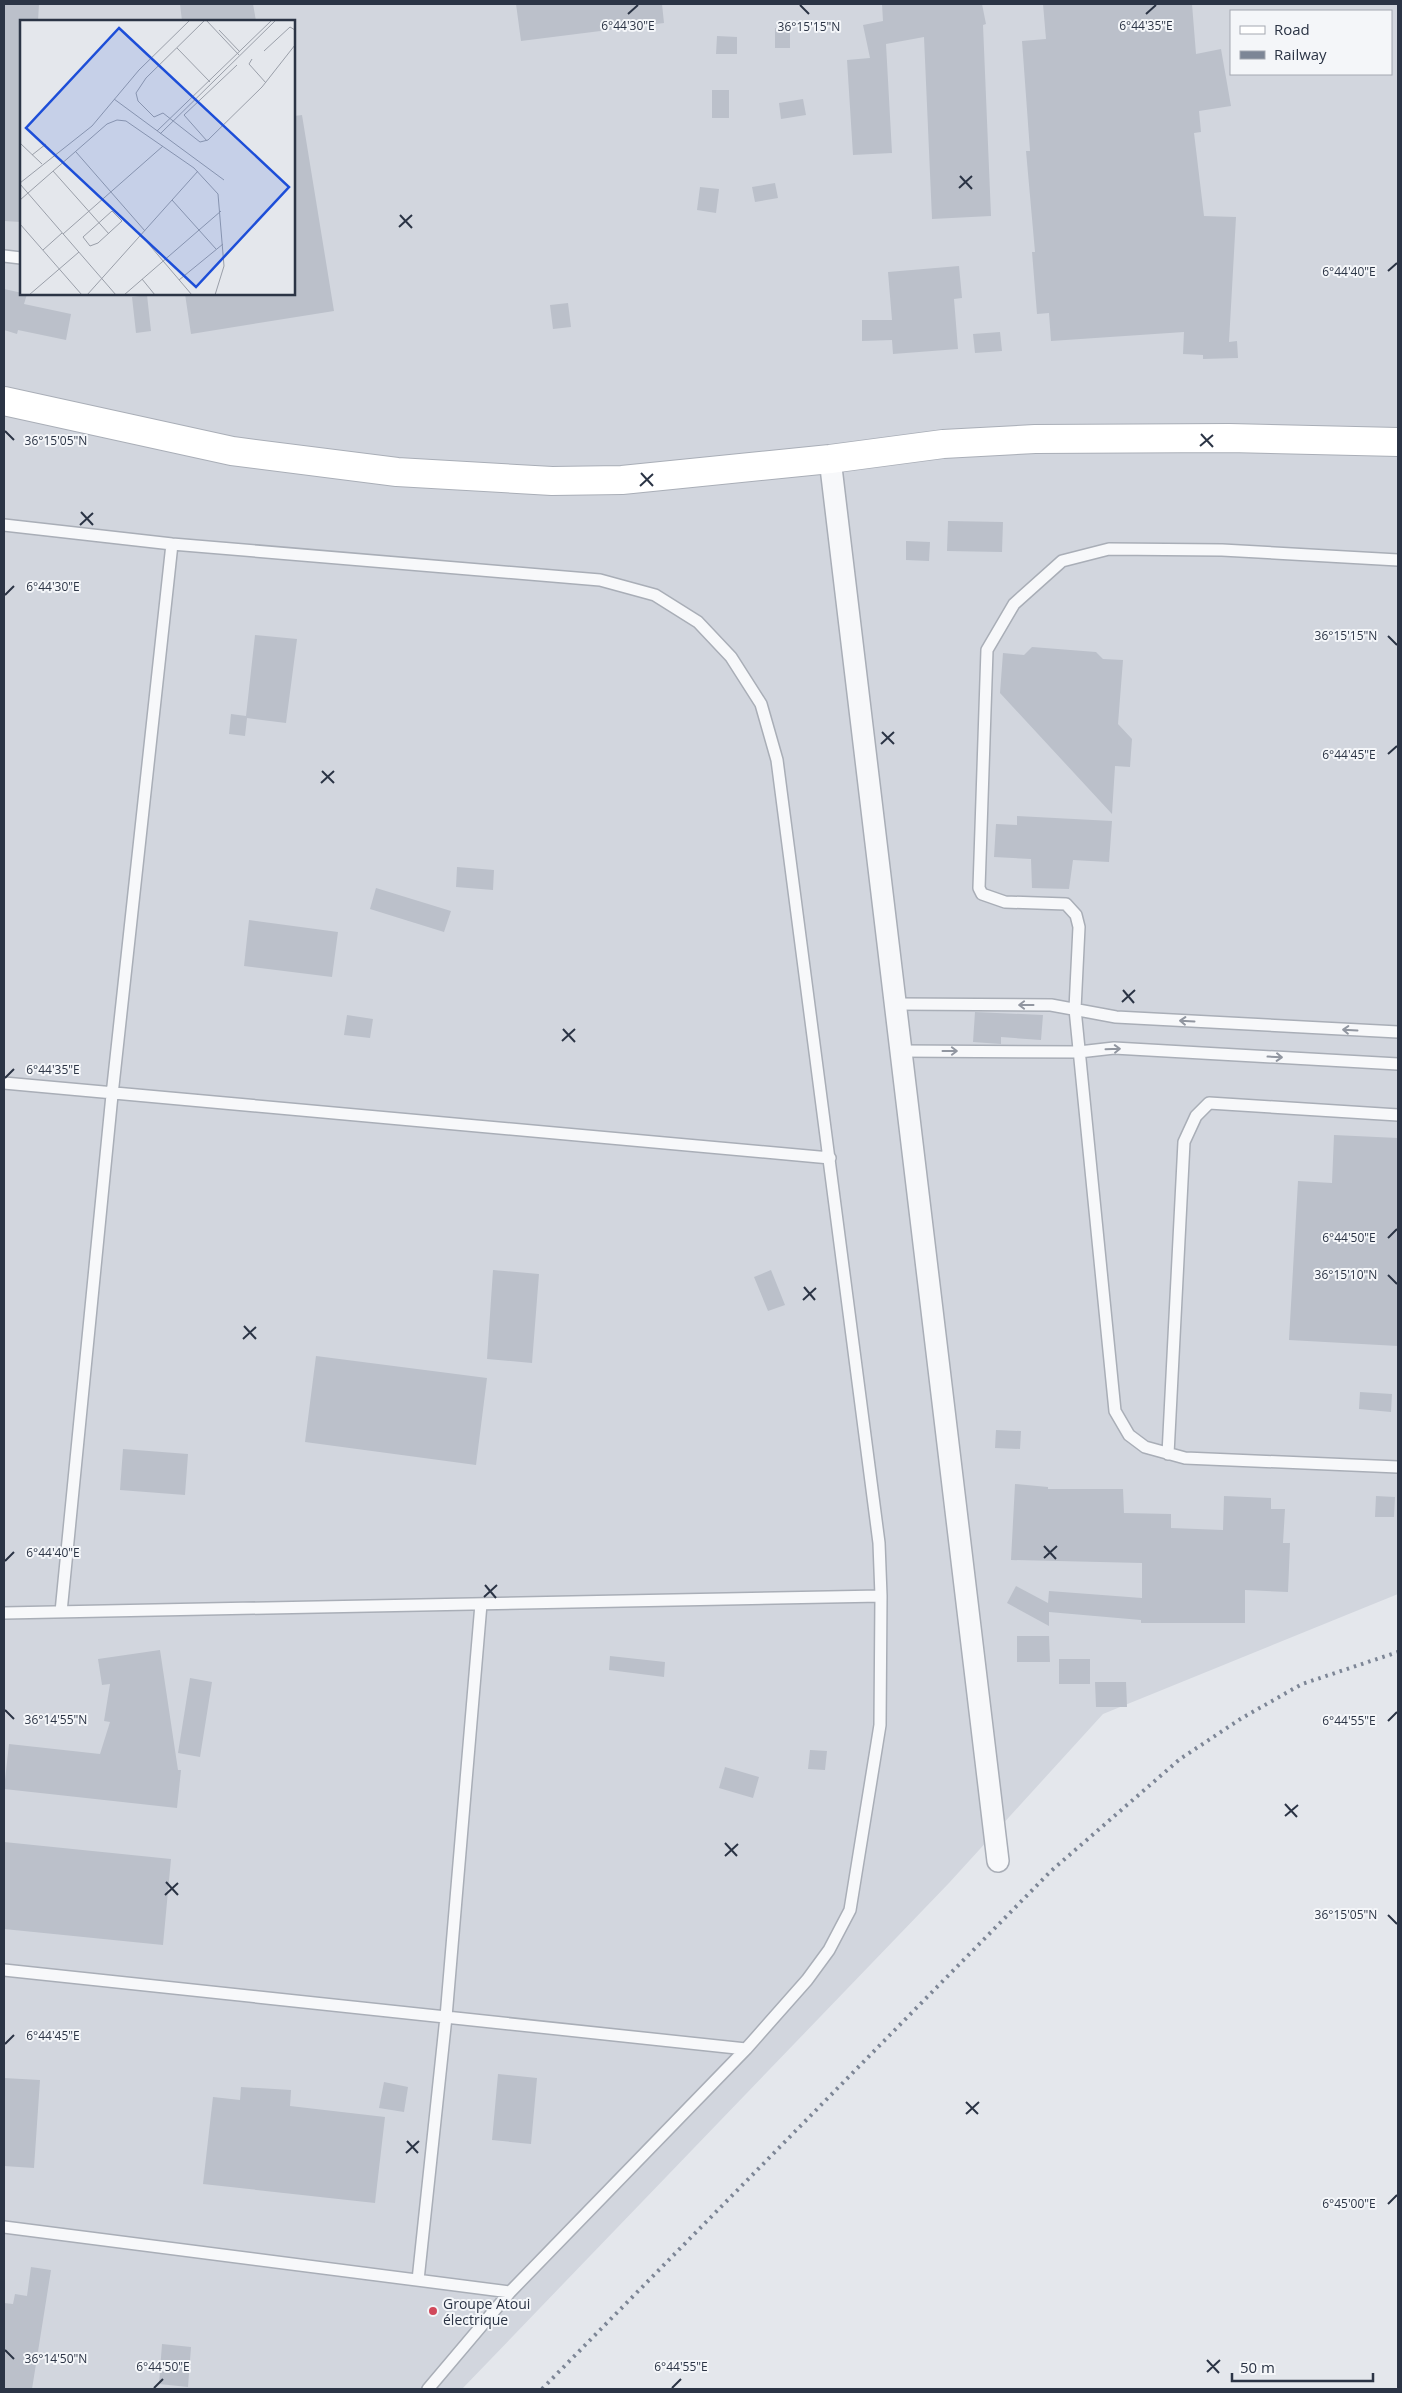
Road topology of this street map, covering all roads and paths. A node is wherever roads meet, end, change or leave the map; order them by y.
1 (4, 256) edge
2 (20, 258) edge
3 (4, 401) edge
4 (1398, 442) edge
5 (830, 459) junction
6 (4, 525) edge
7 (172, 544) junction
8 (1398, 560) edge
9 (896, 1004) junction
10 (1075, 1009) junction
11 (1398, 1032) edge
12 (901, 1051) junction
13 (1079, 1052) junction
14 (1398, 1064) edge
15 (4, 1083) edge
16 (112, 1094) junction
17 (1398, 1115) edge
18 (830, 1158) junction
19 (1168, 1454) junction
20 (1398, 1467) edge
21 (881, 1596) junction
22 (482, 1604) junction
23 (61, 1612) junction
24 (4, 1613) edge
25 (998, 1861) dead end
26 (4, 1970) edge
27 (446, 2017) junction
28 (746, 2049) junction
29 (4, 2227) edge
30 (418, 2280) junction
31 (510, 2292) junction
32 (428, 2389) edge

1 - 2 lane
3 - 5 main road
4 - 5 main road
5 - 9 street
6 - 7 lane
7 - 16 lane
7 - 18 lane
8 - 10 lane
10 -> 9 lane
9 - 12 street
11 -> 10 lane
10 - 13 lane
12 -> 13 lane
12 - 25 street
13 -> 14 lane
13 - 19 lane
15 - 16 lane
16 - 18 lane
16 - 23 lane
17 - 19 lane
18 - 21 lane
19 - 20 lane
21 - 22 lane
21 - 28 lane
22 - 23 lane
22 - 27 lane
23 - 24 lane
26 - 27 lane
27 - 28 lane
27 - 30 lane
28 - 31 lane
29 - 30 lane
30 - 31 lane
31 - 32 lane

